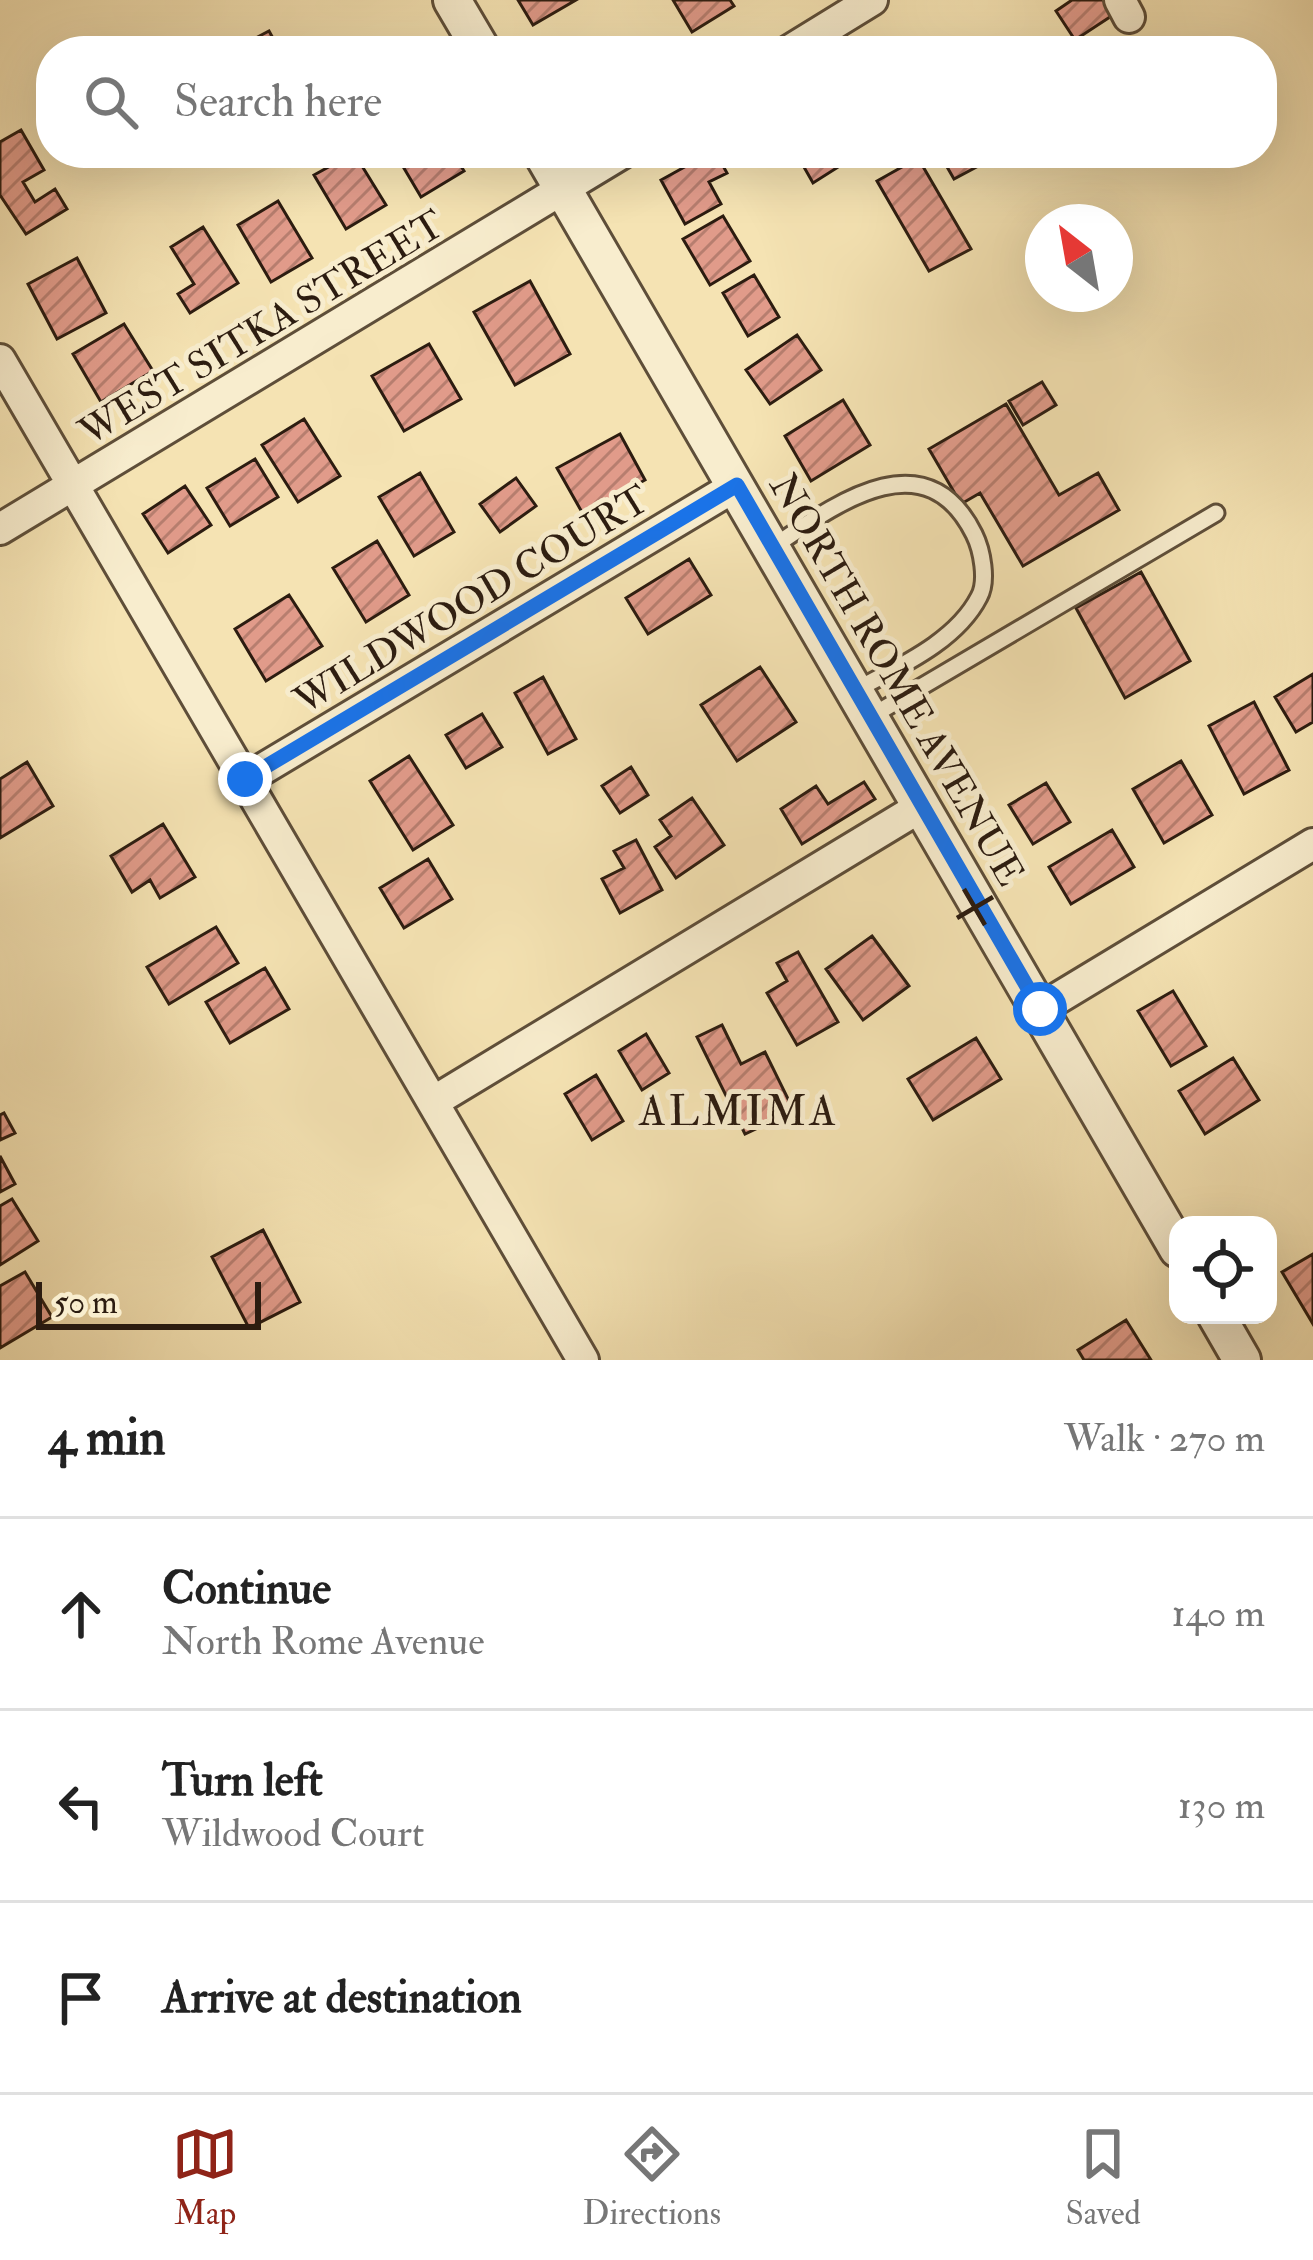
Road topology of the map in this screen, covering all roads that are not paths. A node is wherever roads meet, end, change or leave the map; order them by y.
1 (452, 0) edge
2 (872, 0) edge
3 (473, 36) edge
4 (813, 36) edge
5 (551, 168) edge
6 (597, 168) edge
7 (563, 189) junction
8 (0, 360) edge
9 (737, 485) junction
10 (74, 486) junction
11 (1216, 513) dead end
12 (0, 529) edge
13 (773, 547) junction
14 (863, 704) junction
15 (245, 779) junction
16 (922, 806) junction
17 (1313, 844) edge
18 (1040, 1009) junction
19 (434, 1102) junction
20 (1169, 1233) edge
21 (1221, 1324) edge
22 (583, 1360) edge
23 (1242, 1360) edge

1 - 3 street
2 - 4 street
5 - 7 street, NORTH ROME AVENUE
6 - 7 street, WEST SITKA STREET
7 - 9 street, NORTH ROME AVENUE
7 - 10 street, WEST SITKA STREET
8 - 10 street
9 - 13 street, NORTH ROME AVENUE
9 - 15 street, WILDWOOD COURT
10 - 12 street, WEST SITKA STREET
10 - 15 street
11 - 14 lane
13 - 14 street, NORTH ROME AVENUE
13 - 14 lane
14 - 16 street, NORTH ROME AVENUE
15 - 19 street
16 - 18 street, NORTH ROME AVENUE
16 - 19 street
17 - 18 street
18 - 20 street, NORTH ROME AVENUE
19 - 22 street
21 - 23 street

